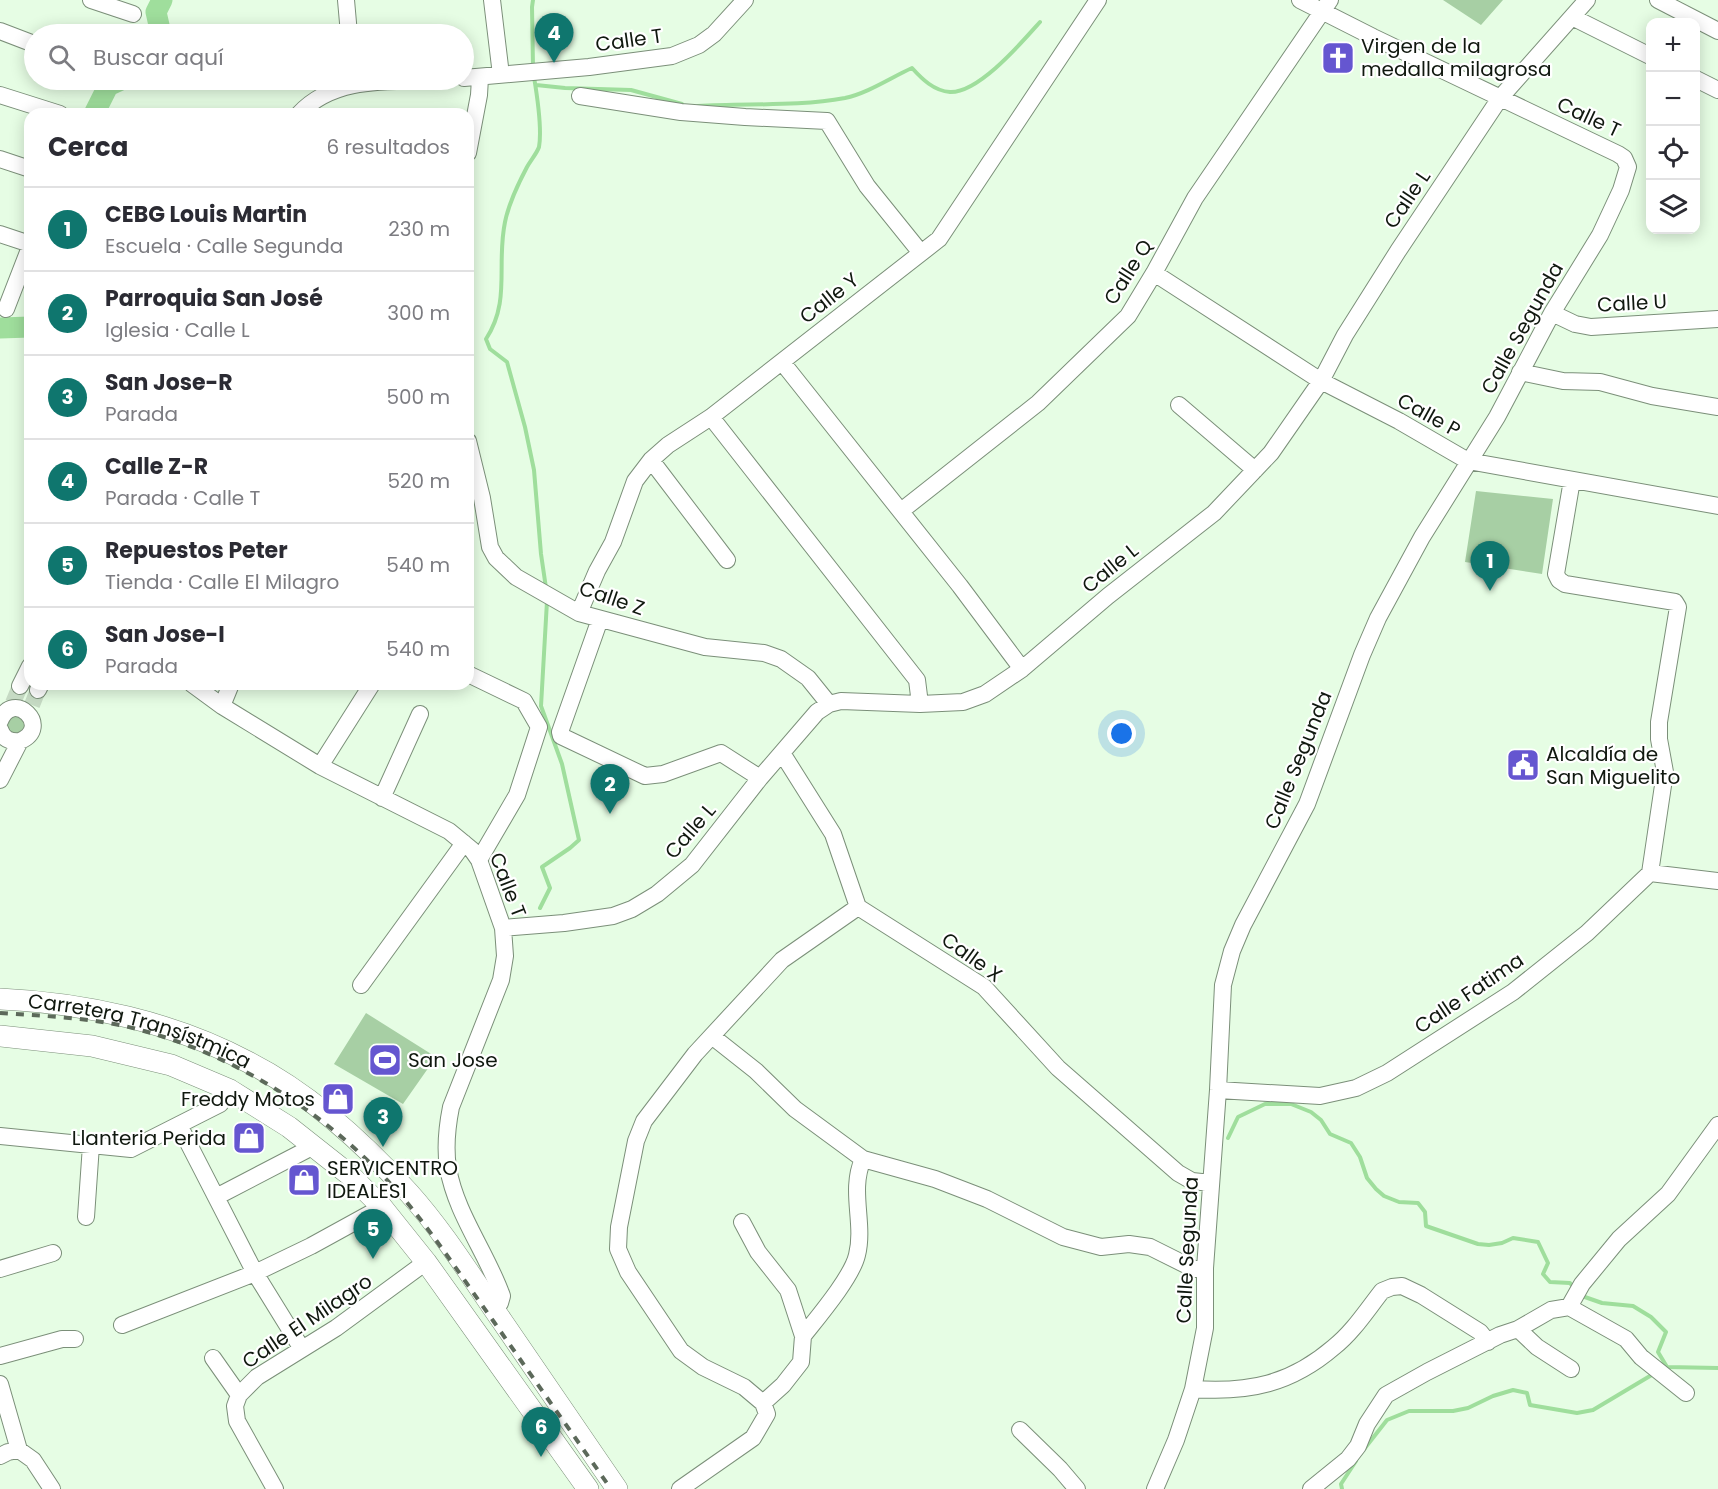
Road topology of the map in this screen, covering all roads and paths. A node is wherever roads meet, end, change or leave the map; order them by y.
1 (91, 0) edge
2 (346, 0) edge
3 (492, 0) edge
4 (745, 0) edge
5 (1098, 0) edge
6 (1300, 0) edge
7 (1587, 0) edge
8 (1658, 0) edge
9 (1327, 6) edge
10 (133, 14) dead end
11 (1572, 17) junction
12 (348, 24) edge
13 (1718, 31) edge
14 (0, 32) edge
15 (24, 40) edge
16 (1646, 54) edge
17 (501, 75) junction
18 (474, 78) edge
19 (1700, 81) edge
20 (474, 83) edge
21 (332, 90) edge
22 (1718, 90) edge
23 (0, 95) edge
24 (580, 96) dead end
25 (1500, 98) junction
26 (41, 108) edge
27 (305, 108) edge
28 (474, 121) edge
29 (0, 159) edge
30 (24, 167) edge
31 (1628, 168) joint
32 (0, 234) edge
33 (24, 244) edge
34 (921, 253) junction
35 (24, 262) edge
36 (1154, 273) junction
37 (6, 309) dead end
38 (1552, 313) junction
39 (1718, 319) edge
40 (782, 362) junction
41 (1520, 372) junction
42 (1321, 381) junction
43 (1179, 405) dead end
44 (1718, 407) edge
45 (711, 417) junction
46 (651, 460) junction
47 (1468, 460) junction
48 (474, 465) edge
49 (1255, 470) junction
50 (1572, 480) junction
51 (1718, 506) edge
52 (901, 511) junction
53 (727, 560) dead end
54 (579, 612) junction
55 (600, 619) junction
56 (1022, 669) junction
57 (474, 677) edge
58 (24, 678) edge
59 (20, 686) tunnel mouth
60 (200, 690) edge
61 (229, 690) edge
62 (368, 690) edge
63 (36, 700) edge
64 (829, 704) junction
65 (920, 704) junction
66 (222, 706) junction
67 (420, 714) dead end
68 (4, 722) edge
69 (20, 741) junction
70 (782, 753) junction
71 (320, 766) junction
72 (760, 778) junction
73 (0, 780) edge
74 (382, 798) junction
75 (464, 843) junction
76 (479, 860) junction
77 (1650, 873) junction
78 (1718, 881) edge
79 (858, 907) junction
80 (503, 928) junction
81 (361, 985) dead end
82 (0, 999) edge
83 (0, 1036) edge
84 (713, 1037) junction
85 (230, 1090) junction
86 (1218, 1090) junction
87 (180, 1125) junction
88 (1718, 1125) edge
89 (0, 1136) edge
90 (91, 1144) junction
91 (314, 1146) junction
92 (863, 1159) junction
93 (1210, 1183) junction
94 (216, 1197) junction
95 (382, 1207) junction
96 (86, 1217) dead end
97 (742, 1222) dead end
98 (52, 1253) dead end
99 (426, 1262) junction
100 (1205, 1268) junction
101 (0, 1269) edge
102 (255, 1273) junction
103 (1576, 1296) junction
104 (494, 1310) junction
105 (122, 1325) dead end
106 (1518, 1329) junction
107 (803, 1336) junction
108 (75, 1339) dead end
109 (1488, 1342) junction
110 (302, 1349) junction
111 (0, 1356) edge
112 (213, 1358) dead end
113 (1571, 1369) dead end
114 (0, 1384) edge
115 (1193, 1389) junction
116 (1686, 1393) dead end
117 (239, 1395) junction
118 (763, 1403) junction
119 (1020, 1430) dead end
120 (19, 1450) junction
121 (0, 1456) edge
122 (52, 1489) edge
123 (275, 1489) edge
124 (588, 1489) edge
125 (617, 1489) edge
126 (680, 1489) edge
127 (1077, 1489) edge
128 (1155, 1489) edge
129 (1311, 1489) edge

1 - 10 street
2 - 12 street
3 - 17 street
4 - 17 street, Calle T
5 - 34 street, Calle Y
6 - 9 street, Calle T
7 - 11 street, Calle L
8 - 13 street
9 - 25 street, Calle T
9 - 36 street, Calle Q
11 - 16 street
11 - 25 street, Calle L
14 - 15 street
17 - 18 street, Calle T
19 - 22 street
20 - 28 street
21 - 27 street
23 - 26 street
24 - 34 street
25 - 31 street, Calle T
25 - 42 street, Calle L
29 - 30 street
31 - 38 street, Calle Segunda
32 - 33 street
34 - 40 street, Calle Y
35 - 37 street
36 - 42 street, Calle P
36 - 52 street, Calle Q
38 - 39 street, Calle U
38 - 41 street, Calle Segunda
40 - 45 street, Calle Y
40 - 52 street
41 - 44 street
41 - 47 street, Calle Segunda
42 - 47 street, Calle P
42 - 49 street, Calle L
43 - 49 street
45 - 46 street, Calle Y
45 - 65 street
46 - 53 street
46 - 54 street, Calle Y
47 - 50 street, Calle P
47 - 86 street, Calle Segunda
48 - 54 street, Calle Z
49 - 56 street, Calle L
50 - 51 street, Calle P
50 - 77 street
52 - 56 street
54 - 55 street, Calle Z
55 - 64 street, Calle Z
55 - 72 street
56 - 65 street, Calle L
57 - 76 street
58 - 59 street
60 - 66 street, Calle T
61 - 66 street
62 - 71 street
63 - 68 street
63 - 69 street
64 - 65 street, Calle L
64 - 70 street, Calle L
66 - 71 street, Calle T
67 - 74 street
68 - 69 street
69 - 73 street
70 - 72 street, Calle L
70 - 79 street
71 - 74 street, Calle T
72 - 80 street, Calle L
74 - 75 street, Calle T
75 - 76 street, Calle T
75 - 81 street
76 - 80 street, Calle T
77 - 78 street
77 - 86 street, Calle Fatima
79 - 84 street
79 - 93 street, Calle X
80 - 104 street, Calle T
82 - 104 main road, Carretera Transístmica
83 - 85 main road, Carretera Transístmica
84 - 92 street
84 - 118 street
85 - 87 street
85 - 91 main road, Carretera Transístmica
86 - 93 street, Calle Segunda
87 - 90 street
87 - 94 street
88 - 103 street
89 - 90 street
90 - 96 street
91 - 94 street
91 - 95 main road, Carretera Transístmica
92 - 100 street
92 - 107 street
93 - 100 street, Calle Segunda
94 - 102 street
95 - 99 main road, Carretera Transístmica
95 - 102 street
97 - 107 street
98 - 101 street
99 - 110 street, Calle El Milagro
99 - 124 main road, Carretera Transístmica
100 - 115 street, Calle Segunda
102 - 105 street
102 - 110 street
103 - 106 street
103 - 116 street
104 - 125 main road, Carretera Transístmica
106 - 109 street
106 - 113 street
107 - 118 street
108 - 111 street
109 - 115 street
109 - 129 street
110 - 117 street, Calle El Milagro
112 - 117 street
114 - 120 street
115 - 128 street, Calle Segunda
117 - 123 street, Calle El Milagro
118 - 126 street
119 - 127 street
120 - 121 street
120 - 122 street

